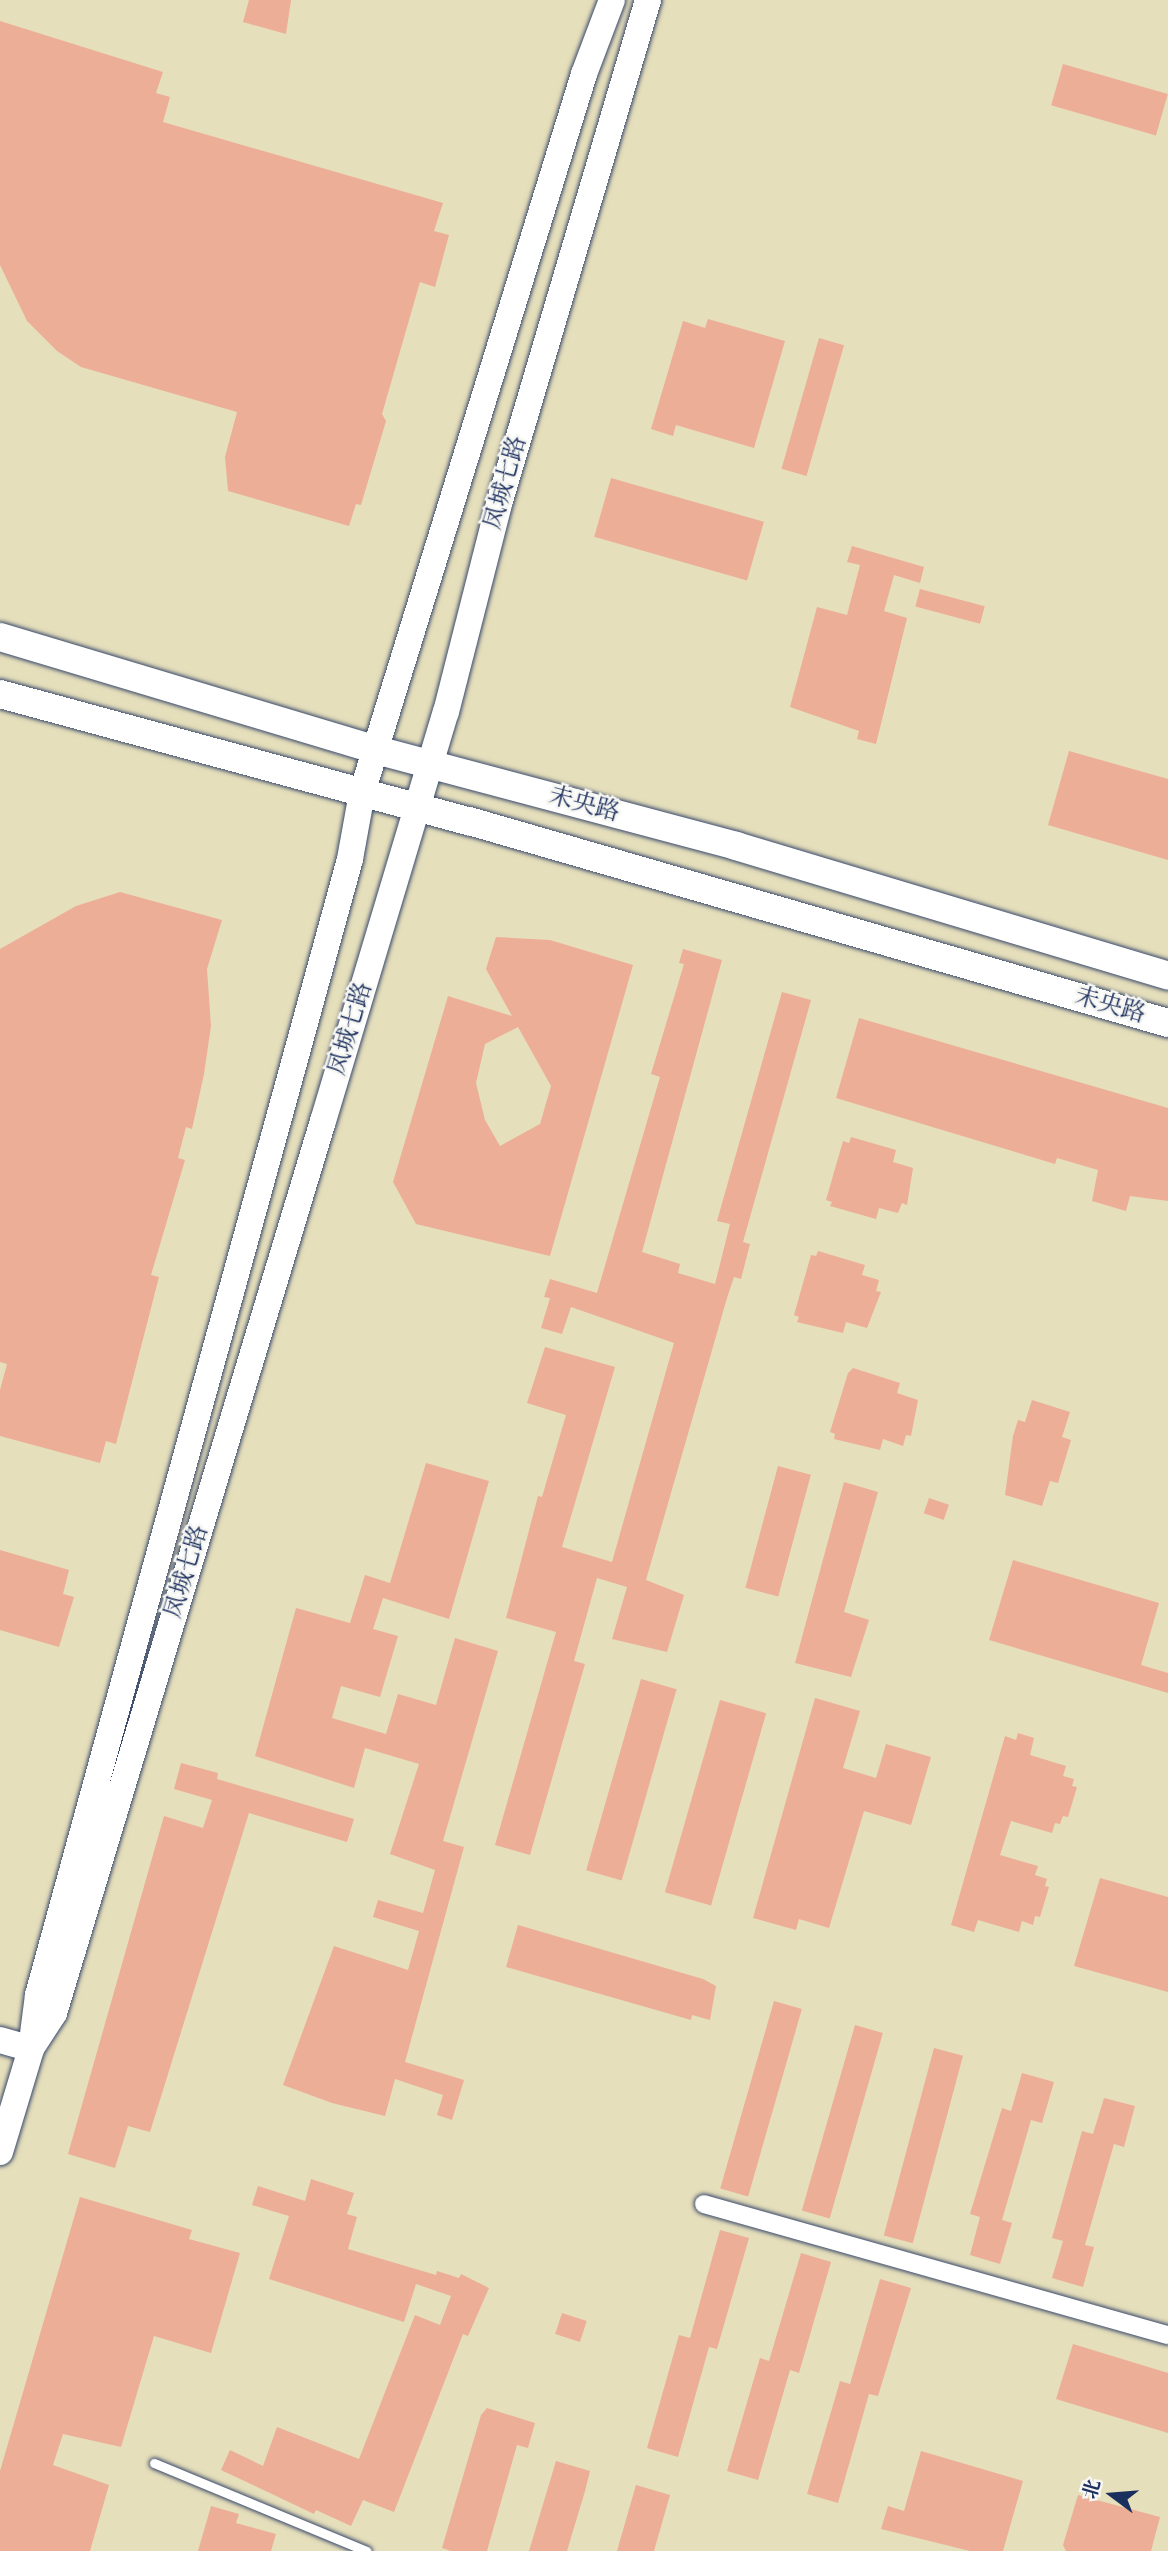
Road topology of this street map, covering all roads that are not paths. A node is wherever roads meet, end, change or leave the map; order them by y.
1 (612, 0) edge
2 (648, 0) edge
3 (0, 637) edge
4 (0, 694) edge
5 (376, 750) junction
6 (430, 762) junction
7 (362, 793) junction
8 (416, 808) junction
9 (1168, 976) edge
10 (1168, 1023) edge
11 (0, 2040) edge
12 (31, 2049) junction
13 (0, 2152) edge
14 (704, 2204) dead end
15 (1168, 2335) edge
16 (154, 2463) dead end
17 (366, 2551) edge

1 - 5 street, 凤城七路
2 - 6 street, 凤城七路
3 - 5 main road, 未央路
4 - 7 main road, 未央路
5 - 6 main road, 未央路
5 - 7 street, 凤城七路
6 - 8 street, 凤城七路
6 - 9 main road, 未央路
7 - 8 main road, 未央路
7 - 12 street, 凤城七路
8 - 10 main road, 未央路
8 - 12 street, 凤城七路
11 - 12 street
12 - 13 street, 凤城七路
14 - 15 street
16 - 17 lane

